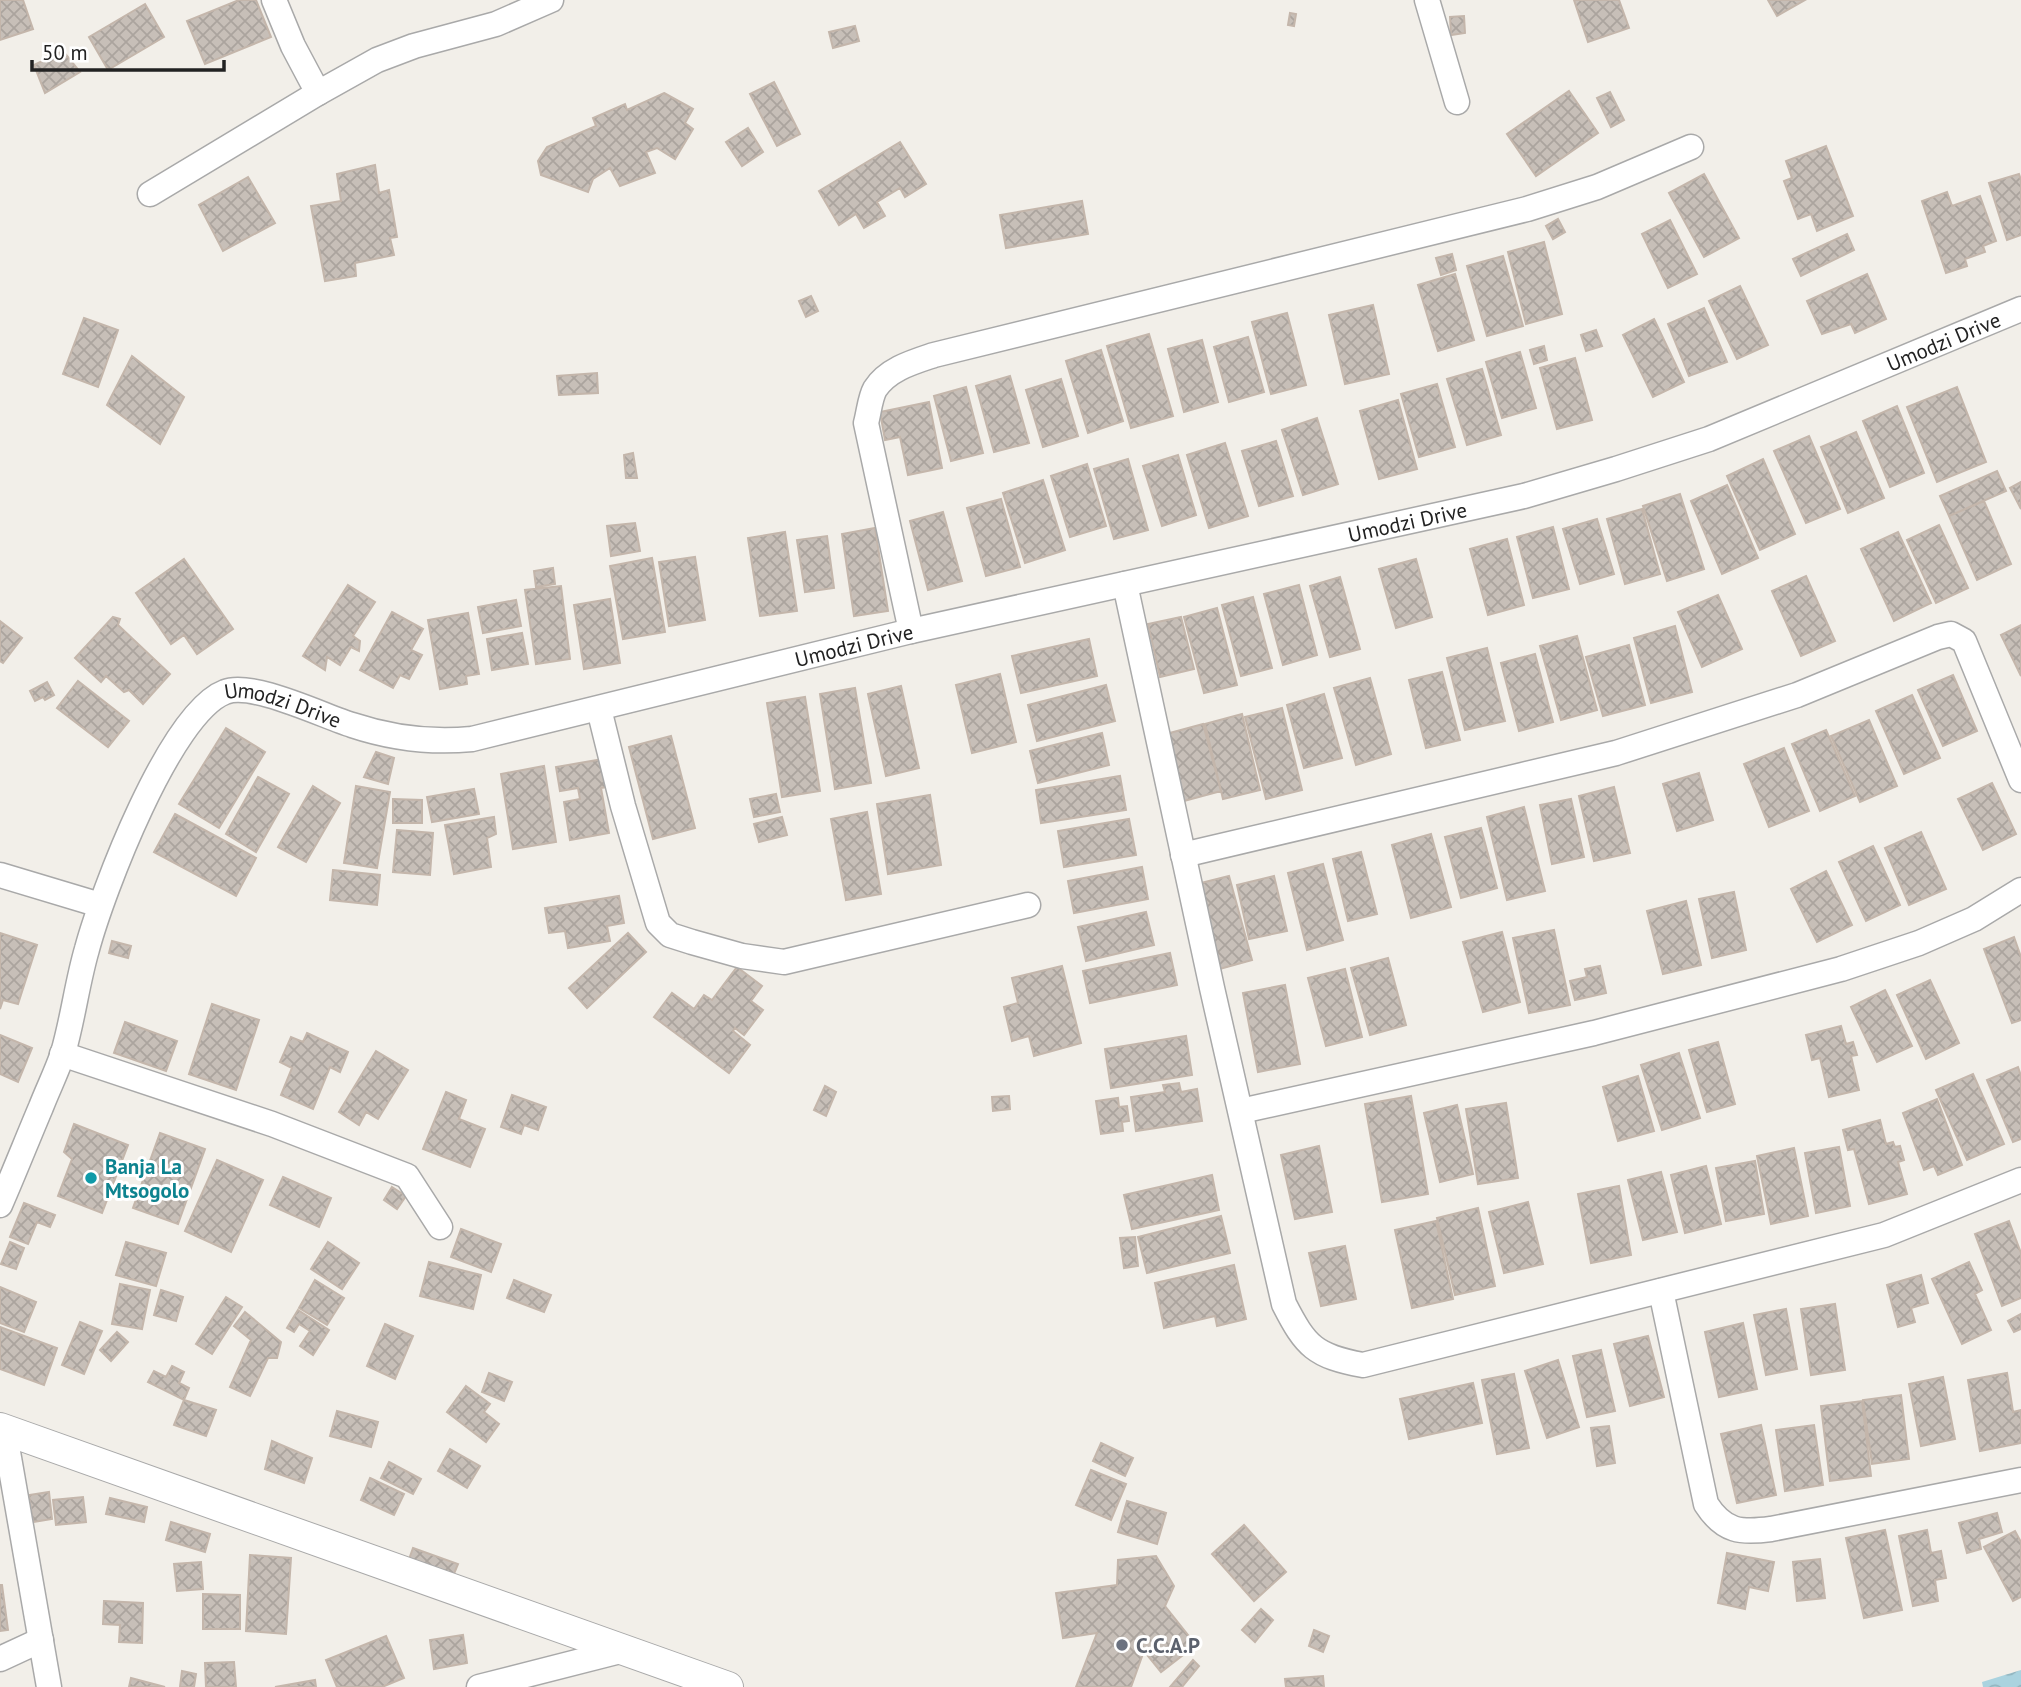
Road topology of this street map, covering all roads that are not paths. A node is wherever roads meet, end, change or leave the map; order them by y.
1 (274, 0) edge
2 (551, 0) edge
3 (1427, 0) edge
4 (318, 93) junction
5 (1457, 102) dead end
6 (1691, 147) dead end
7 (150, 194) dead end
8 (2021, 309) edge
9 (1125, 584) junction
10 (911, 631) junction
11 (598, 709) junction
12 (2021, 780) edge
13 (1183, 855) junction
14 (0, 875) edge
15 (2021, 890) edge
16 (100, 905) junction
17 (1027, 905) dead end
18 (62, 1054) junction
19 (1241, 1111) junction
20 (2021, 1180) edge
21 (0, 1205) edge
22 (440, 1227) dead end
23 (1661, 1291) junction
24 (2, 1428) edge
25 (2021, 1480) edge
26 (41, 1640) junction
27 (624, 1650) junction
28 (0, 1659) edge
29 (49, 1687) edge
30 (479, 1687) edge
31 (728, 1687) edge

1 - 4 street
2 - 4 street
3 - 5 street
4 - 7 street
6 - 10 street
8 - 9 street, Umodzi Drive
9 - 10 street, Umodzi Drive
9 - 13 street
10 - 11 street, Umodzi Drive
11 - 16 street, Umodzi Drive
11 - 17 street
12 - 13 street
13 - 19 street
14 - 16 street
15 - 19 street
16 - 18 street, Umodzi Drive
18 - 21 street, Umodzi Drive
18 - 22 street
19 - 23 street
20 - 23 street
23 - 25 street
24 - 26 street
24 - 27 street
26 - 28 street
26 - 29 street
27 - 30 street
27 - 31 street

